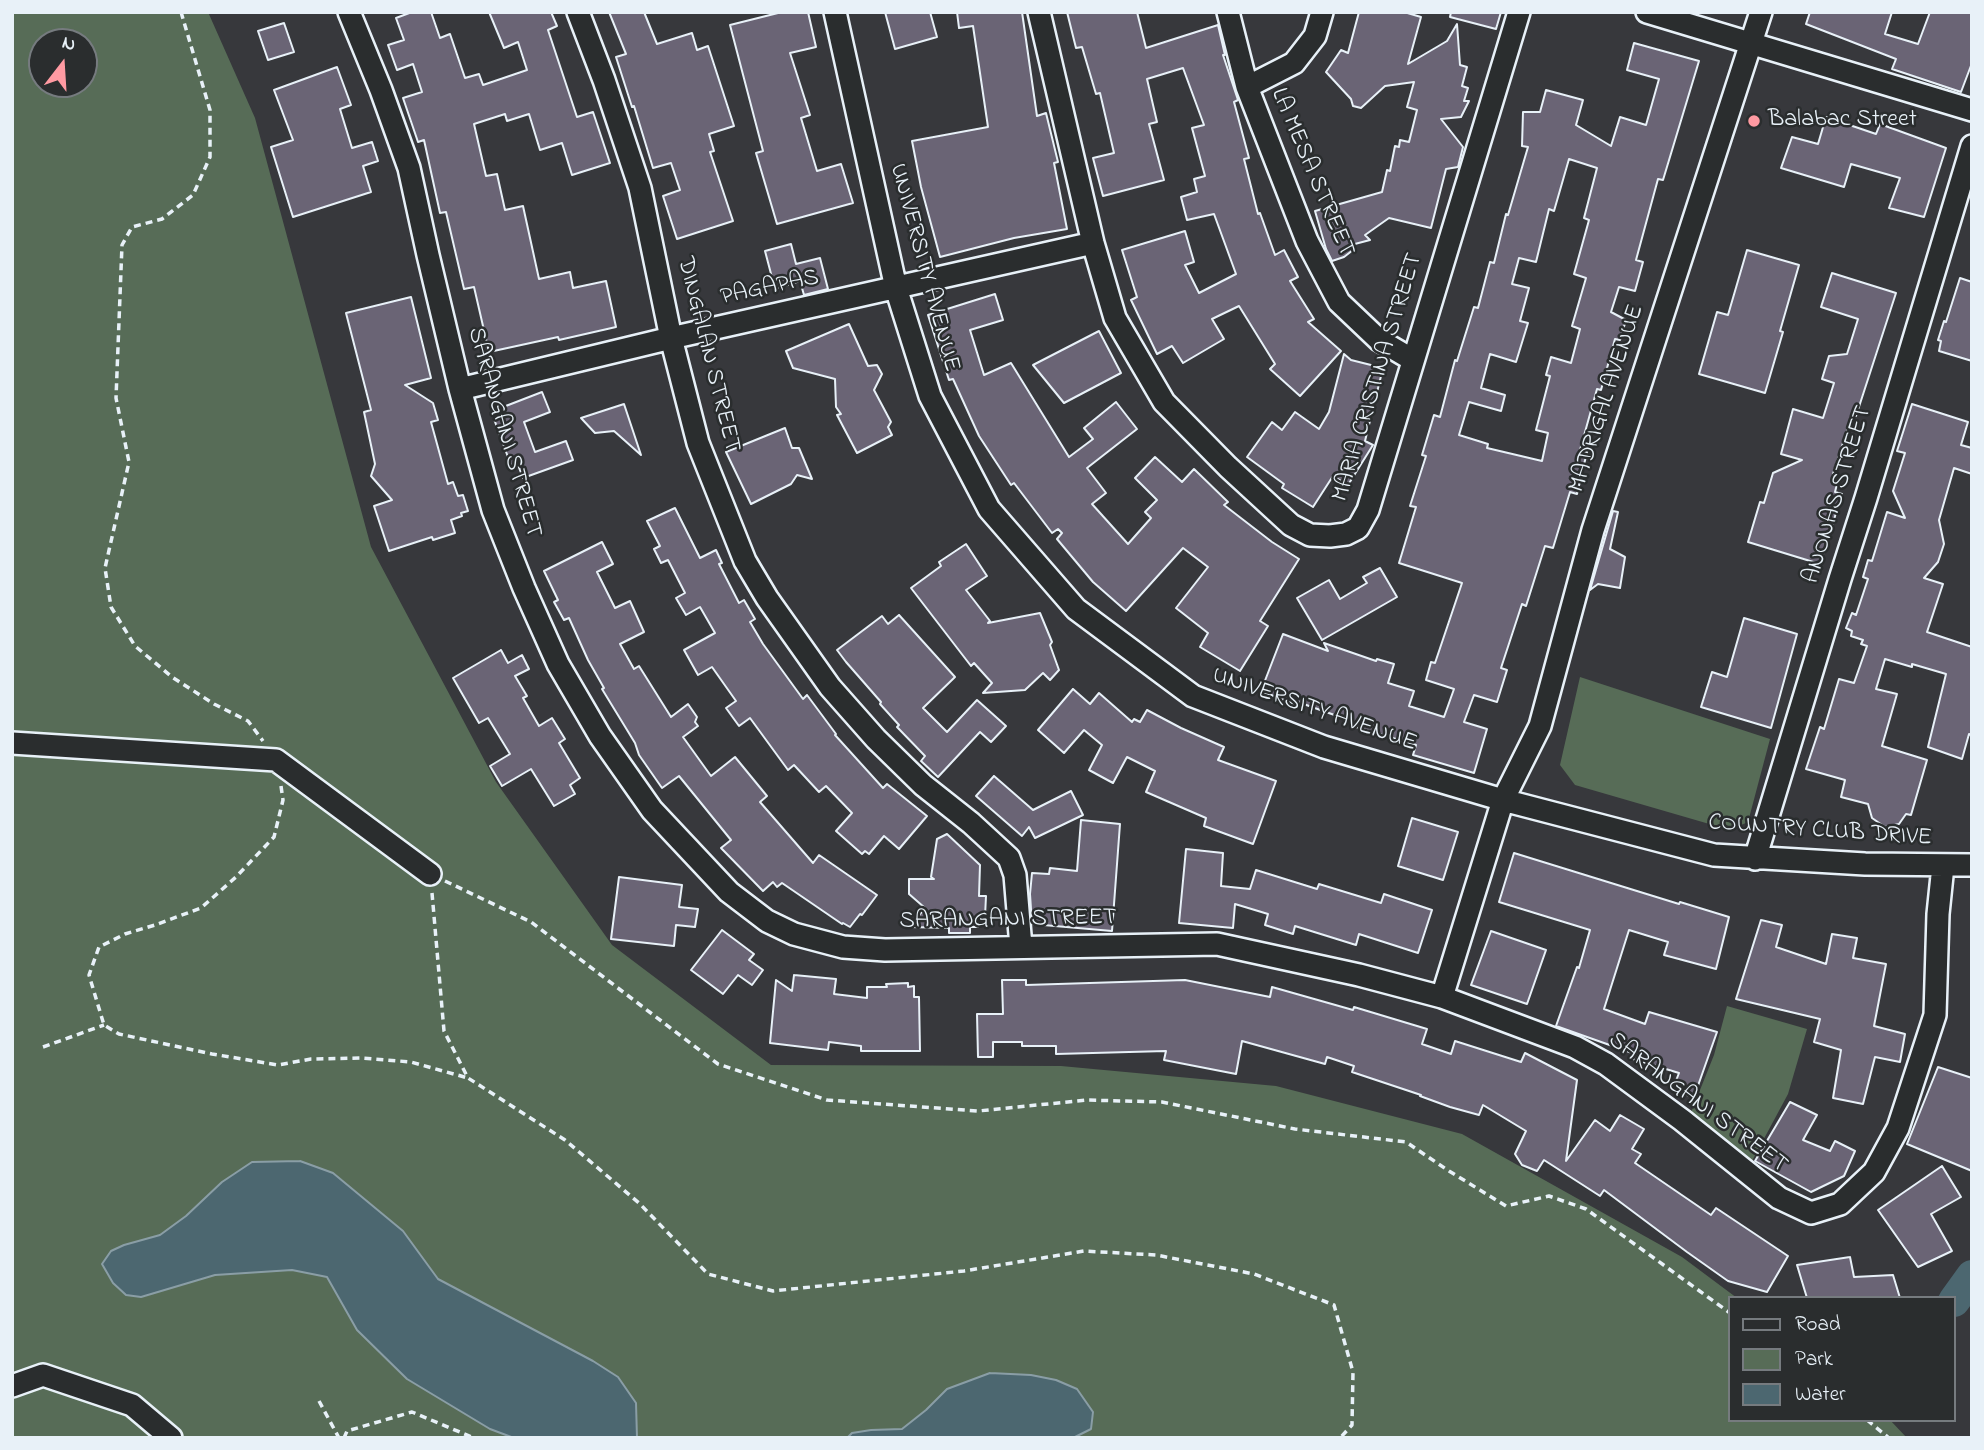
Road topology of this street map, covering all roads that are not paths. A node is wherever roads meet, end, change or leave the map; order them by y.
1 (349, 12) edge
2 (578, 12) edge
3 (835, 12) edge
4 (1039, 12) edge
5 (1228, 12) edge
6 (1322, 12) edge
7 (1519, 12) edge
8 (1647, 12) edge
9 (1761, 12) edge
10 (1751, 44) junction
11 (1247, 87) junction
12 (1972, 110) edge
13 (1972, 146) edge
14 (1093, 243) junction
15 (896, 288) junction
16 (671, 338) junction
17 (1413, 360) junction
18 (460, 389) junction
19 (12, 743) edge
20 (1503, 800) junction
21 (1755, 859) junction
22 (1972, 865) edge
23 (1943, 866) junction
24 (430, 874) road end
25 (1021, 947) junction
26 (1442, 997) junction
27 (12, 1386) edge
28 (171, 1438) edge

1 - 18 street, SARANGANI STREET
2 - 16 street, DINGALAN STREET
3 - 15 street, UNIVERSITY AVENUE
4 - 14 street, MARIA CRISTINA STREET
5 - 11 street, LA MESA STREET
6 - 11 street
7 - 17 street, MARIA CRISTINA STREET
8 - 10 street
9 - 10 street, MADRIGAL AVENUE
10 - 12 street
10 - 20 street, MADRIGAL AVENUE
11 - 17 street, LA MESA STREET
13 - 21 street, ANONAS STREET
14 - 15 street, PAGAPAS
14 - 17 street, MARIA CRISTINA STREET
15 - 16 street, PAGAPAS
15 - 20 street, UNIVERSITY AVENUE
16 - 18 street, PAGAPAS
16 - 25 street, DINGALAN STREET
18 - 25 street, SARANGANI STREET
19 - 24 street
20 - 21 street, COUNTRY CLUB DRIVE
20 - 26 street, MADRIGAL AVENUE
21 - 23 street, COUNTRY CLUB DRIVE
22 - 23 street, COUNTRY CLUB DRIVE
23 - 26 street, SARANGANI STREET
25 - 26 street, SARANGANI STREET
27 - 28 street

